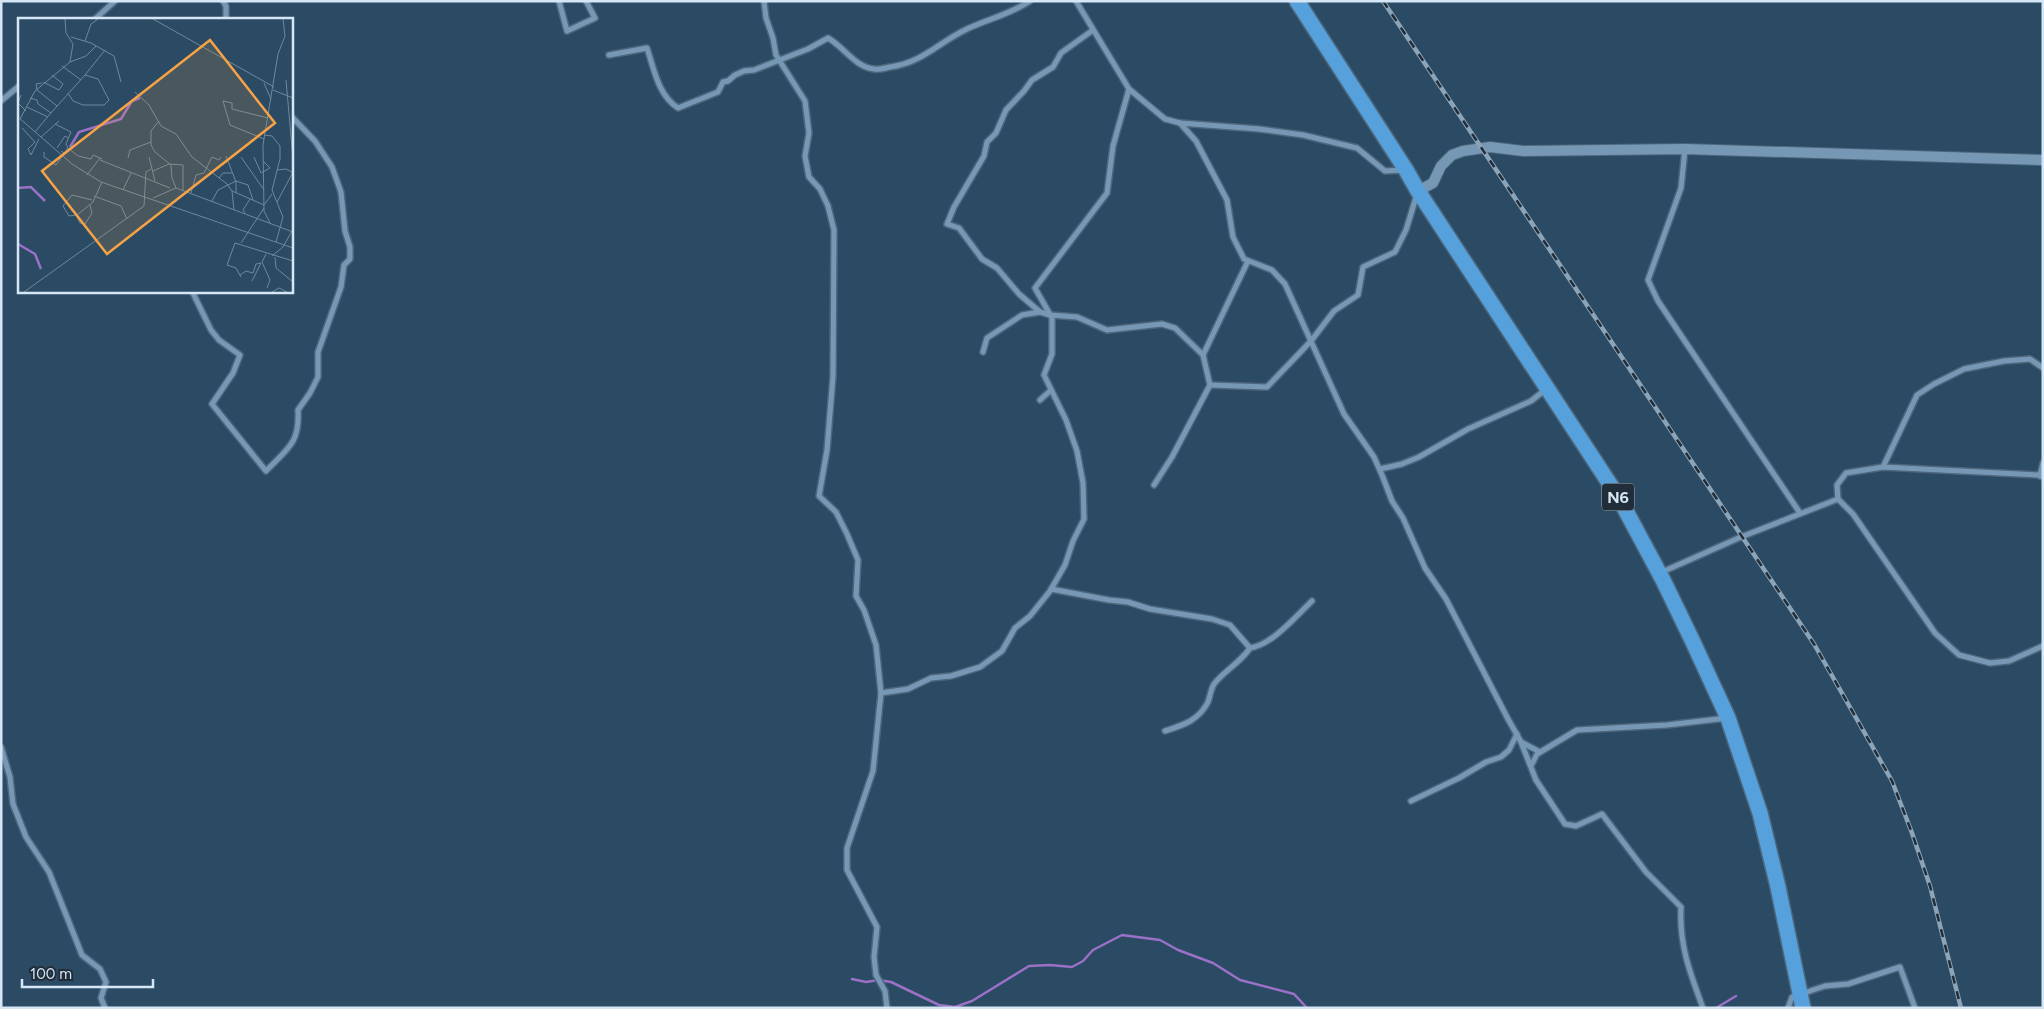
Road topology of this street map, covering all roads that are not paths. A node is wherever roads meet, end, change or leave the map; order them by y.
1 (115, 1) edge
2 (223, 1) edge
3 (559, 1) edge
4 (586, 1) edge
5 (764, 1) edge
6 (1030, 1) edge
7 (1076, 1) edge
8 (1297, 1) edge
9 (1301, 1) edge
10 (96, 18) edge
11 (226, 18) edge
12 (1093, 30) junction
13 (1321, 38) junction
14 (609, 55) dead end
15 (779, 60) junction
16 (18, 87) edge
17 (1129, 88) junction
18 (1, 101) edge
19 (292, 117) edge
20 (1180, 123) junction
21 (1685, 149) junction
22 (2043, 160) edge
23 (1406, 170) junction
24 (1418, 191) junction
25 (1248, 261) junction
26 (192, 292) edge
27 (1040, 312) junction
28 (1050, 315) junction
29 (1311, 341) junction
30 (983, 352) dead end
31 (1203, 355) junction
32 (2043, 368) edge
33 (1210, 385) junction
34 (1547, 388) junction
35 (1052, 390) junction
36 (1040, 400) dead end
37 (2043, 464) edge
38 (1883, 467) junction
39 (1380, 469) junction
40 (2042, 476) edge
41 (1154, 484) dead end
42 (1838, 499) junction
43 (1800, 513) junction
44 (1660, 574) junction
45 (1051, 589) junction
46 (1312, 601) dead end
47 (2043, 646) edge
48 (1250, 648) junction
49 (881, 693) junction
50 (1728, 718) junction
51 (1165, 731) dead end
52 (1517, 734) junction
53 (1521, 742) junction
54 (1, 747) edge
55 (1540, 752) junction
56 (1532, 764) junction
57 (1411, 802) dead end
58 (1802, 1001) edge
59 (105, 1008) edge
60 (887, 1008) edge
61 (1703, 1008) edge
62 (1788, 1008) edge
63 (1915, 1008) edge

1 - 10 street
2 - 11 street
3 - 4 street
5 - 15 street
6 - 15 street
7 - 12 street
8 - 13 highway, N6
9 - 13 highway, N6
12 - 17 street
12 - 27 street
13 - 23 highway, N6
14 - 15 street
15 - 49 street
16 - 18 street
17 - 20 street
17 - 28 street
19 - 26 street
20 - 23 street
20 - 25 street
21 - 22 street
21 - 24 street
21 - 43 street
23 - 24 highway, N6
24 - 29 street
24 - 34 highway, N6
25 - 29 street
25 - 31 street
27 - 28 street
27 - 30 street
28 - 31 street
28 - 35 street
29 - 33 street
29 - 39 street
31 - 33 street
32 - 38 street
33 - 41 street
34 - 39 street
34 - 44 highway, N6
35 - 36 street
35 - 45 street
37 - 40 street
38 - 40 street
38 - 42 street
39 - 52 street
42 - 43 street
42 - 47 street
43 - 44 street
44 - 50 highway, N6
45 - 48 street
45 - 49 street
46 - 48 street
48 - 51 street
49 - 60 street
50 - 55 street
50 - 58 highway, N6
52 - 53 street
52 - 57 street
53 - 55 street
53 - 56 street
54 - 59 street
55 - 56 street
56 - 61 street
58 - 62 street
58 - 63 street

